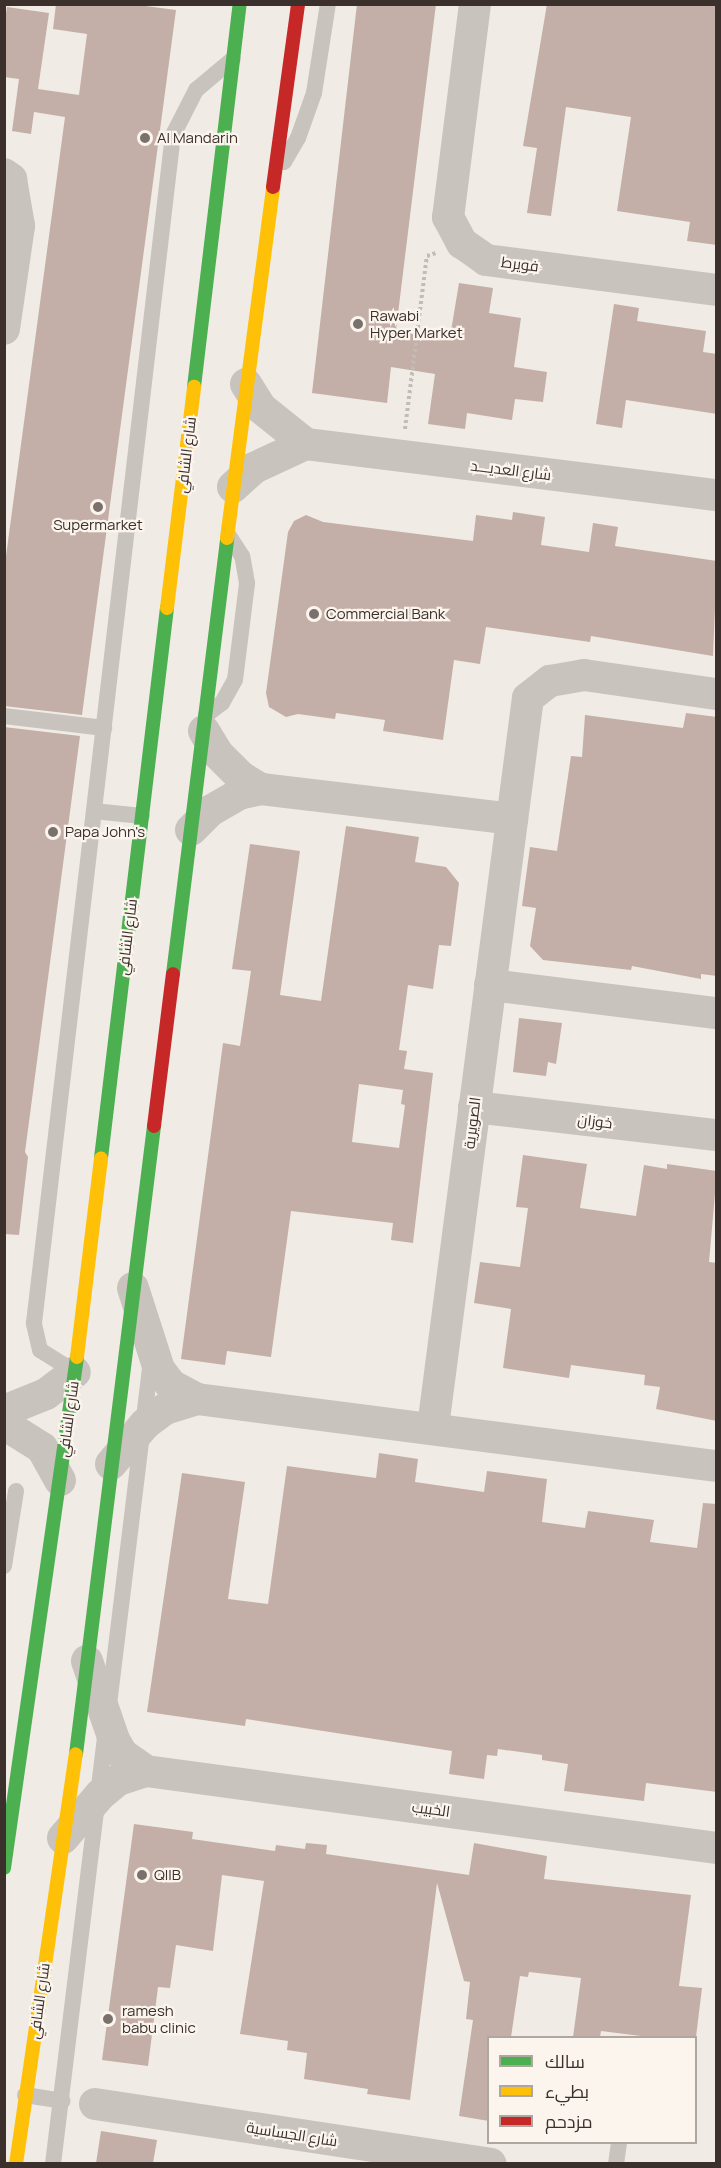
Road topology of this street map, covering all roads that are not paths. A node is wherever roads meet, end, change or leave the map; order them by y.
1 (240, 4) edge
2 (298, 4) edge
3 (328, 4) edge
4 (475, 4) edge
5 (234, 58) junction
6 (4, 174) edge
7 (274, 178) junction
8 (717, 290) edge
9 (4, 329) edge
10 (246, 384) junction
11 (306, 444) junction
12 (232, 487) junction
13 (717, 495) edge
14 (227, 533) junction
15 (717, 694) edge
16 (4, 716) edge
17 (205, 723) junction
18 (104, 728) junction
19 (261, 789) junction
20 (94, 811) junction
21 (142, 816) junction
22 (512, 819) junction
23 (191, 830) junction
24 (490, 985) junction
25 (717, 1013) edge
26 (474, 1107) junction
27 (717, 1135) edge
28 (133, 1288) junction
29 (152, 1355) junction
30 (75, 1372) junction
31 (197, 1399) junction
32 (4, 1411) edge
33 (4, 1424) edge
34 (145, 1424) junction
35 (433, 1427) junction
36 (111, 1464) junction
37 (717, 1466) edge
38 (60, 1480) junction
39 (16, 1491) dead end
40 (4, 1566) edge
41 (87, 1660) junction
42 (109, 1723) junction
43 (12, 1767) edge
44 (146, 1770) junction
45 (100, 1795) junction
46 (63, 1838) junction
47 (717, 1848) edge
48 (4, 1868) edge
49 (17, 2092) junction
50 (63, 2101) junction
51 (95, 2104) dead end
52 (619, 2144) edge
53 (354, 2153) edge
54 (16, 2163) edge
55 (53, 2163) edge
56 (490, 2163) edge
57 (616, 2163) edge

1 - 5 main road, شارع الشافي
2 - 7 main road, شارع الشافي
3 - 7 lane
4 - 8 street, فويرط
5 - 18 lane
5 - 21 main road, شارع الشافي
6 - 9 street
7 - 10 main road, شارع الشافي
10 - 11 street
10 - 12 main road, شارع الشافي
11 - 12 street
11 - 13 street, شارع العديـــد
12 - 14 main road, شارع الشافي
14 - 17 main road, شارع الشافي
14 - 17 lane
15 - 22 street, الصويرية
16 - 18 lane
17 - 19 street
17 - 23 main road, شارع الشافي
18 - 20 lane
19 - 22 street
19 - 23 street
20 - 21 lane
20 - 30 lane
21 - 30 main road, شارع الشافي
22 - 24 street, الصويرية
23 - 28 main road, شارع الشافي
24 - 25 street
24 - 26 street, الصويرية
26 - 27 street, خوزان
26 - 35 street, الصويرية
28 - 29 street
28 - 36 main road, شارع الشافي
29 - 31 street
29 - 34 lane
30 - 32 street
30 - 38 main road, شارع الشافي
31 - 34 street
31 - 35 street
33 - 38 street
34 - 36 street
34 - 42 lane
35 - 37 street
36 - 41 main road, شارع الشافي
38 - 43 main road, شارع الشافي
39 - 40 lane
41 - 42 street, شارع الشافي
41 - 46 main road, شارع الشافي
42 - 44 street, شارع الشافي
42 - 45 lane
43 - 48 main road, شارع الشافي
44 - 45 street
44 - 47 street, الخبيب
45 - 46 street
45 - 50 lane
46 - 49 main road, شارع الشافي
49 - 50 lane
49 - 54 main road, شارع الشافي
50 - 55 lane
51 - 53 street, شارع الجساسية
52 - 57 lane
53 - 56 street, شارع الجساسية

